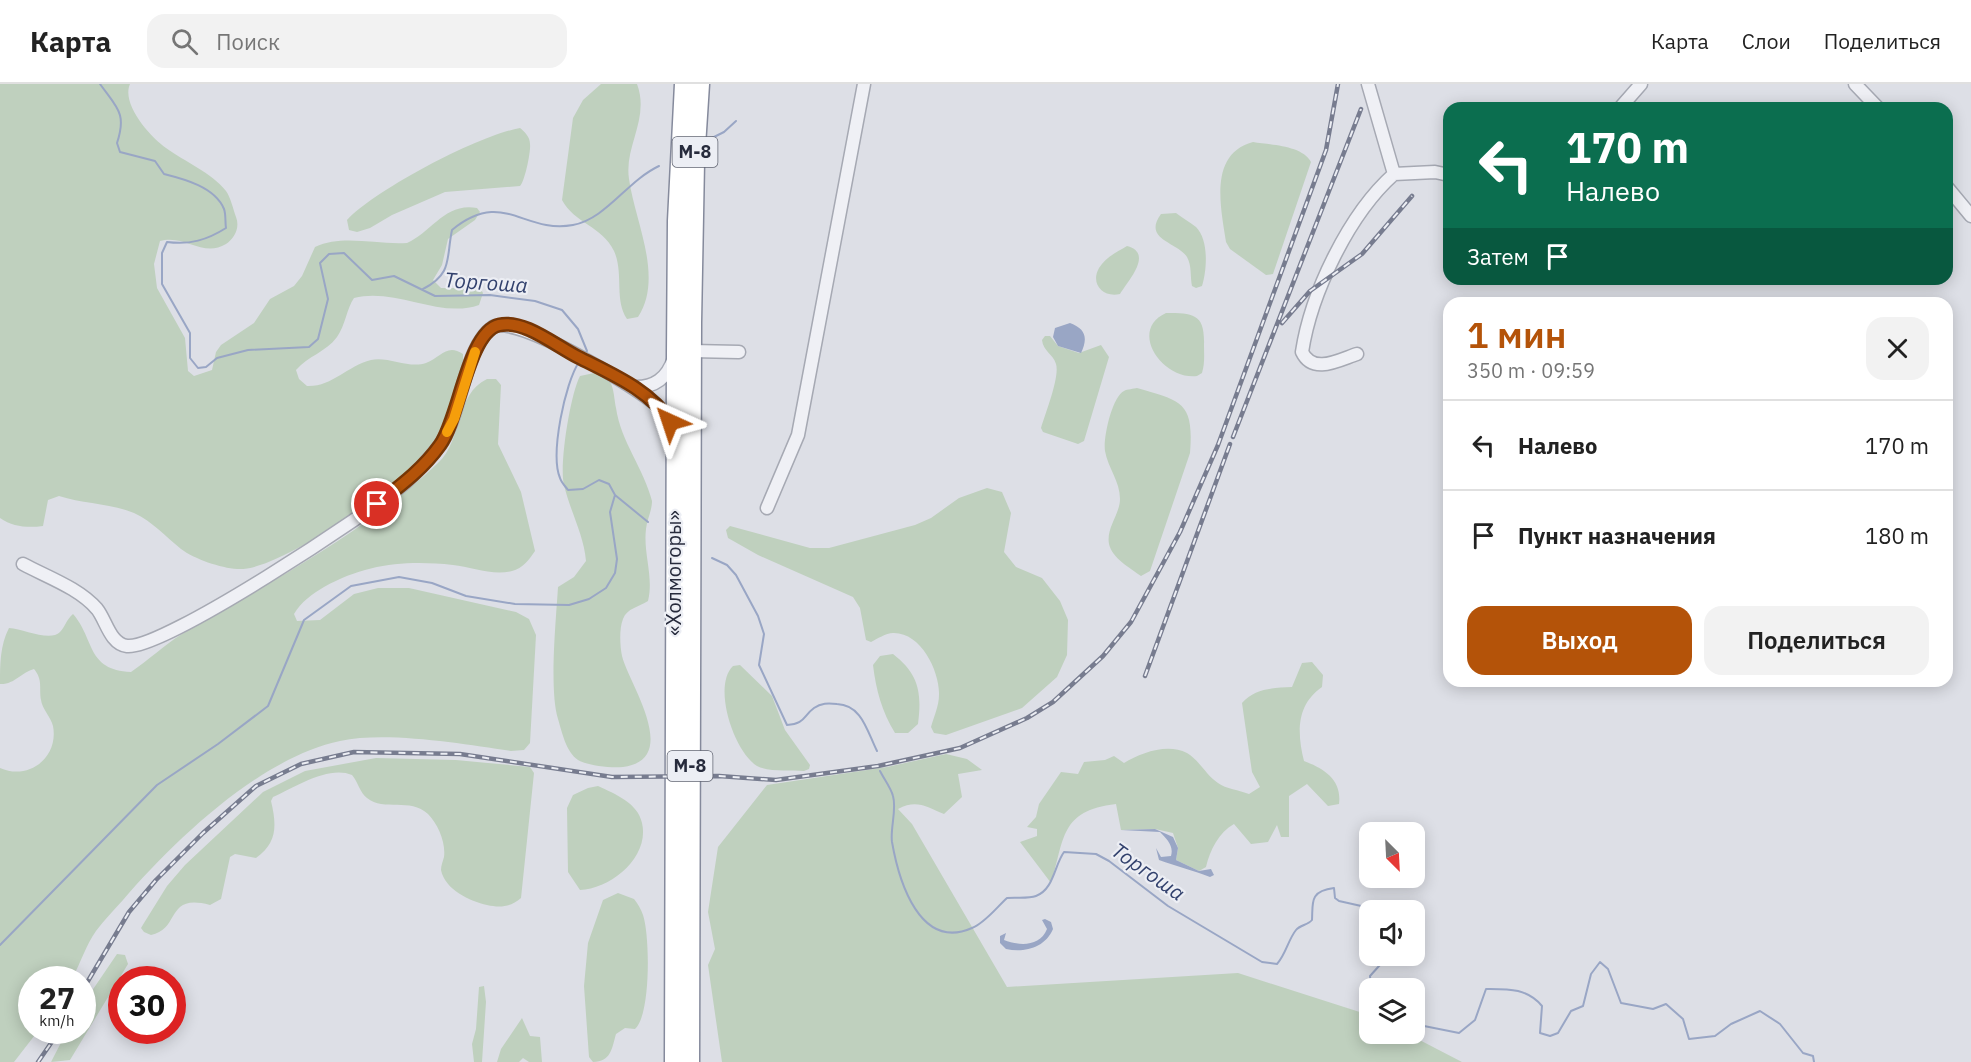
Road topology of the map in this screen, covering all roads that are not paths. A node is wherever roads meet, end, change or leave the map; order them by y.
1 (684, 84) edge
2 (700, 84) edge
3 (864, 84) edge
4 (1368, 84) edge
5 (1641, 84) edge
6 (1855, 84) edge
7 (1625, 102) edge
8 (1872, 102) edge
9 (1394, 174) junction
10 (1443, 174) edge
11 (1953, 194) edge
12 (1971, 216) edge
13 (684, 352) junction
14 (739, 352) dead end
15 (1357, 354) dead end
16 (633, 387) junction
17 (675, 440) junction
18 (767, 508) dead end
19 (23, 564) dead end
20 (674, 1062) edge
21 (690, 1062) edge

1 - 13 highway, «Холмогоры» / М-8
2 - 13 highway, М-8
3 - 18 street
4 - 9 street
5 - 7 street
6 - 8 street
9 - 10 street
9 - 15 street
11 - 12 street
13 - 14 street
13 - 16 street
13 - 17 highway, «Холмогоры» / М-8
13 - 21 highway, «Холмогоры» / М-8
16 - 17 street
16 - 19 street
17 - 20 highway, «Холмогоры» / М-8

